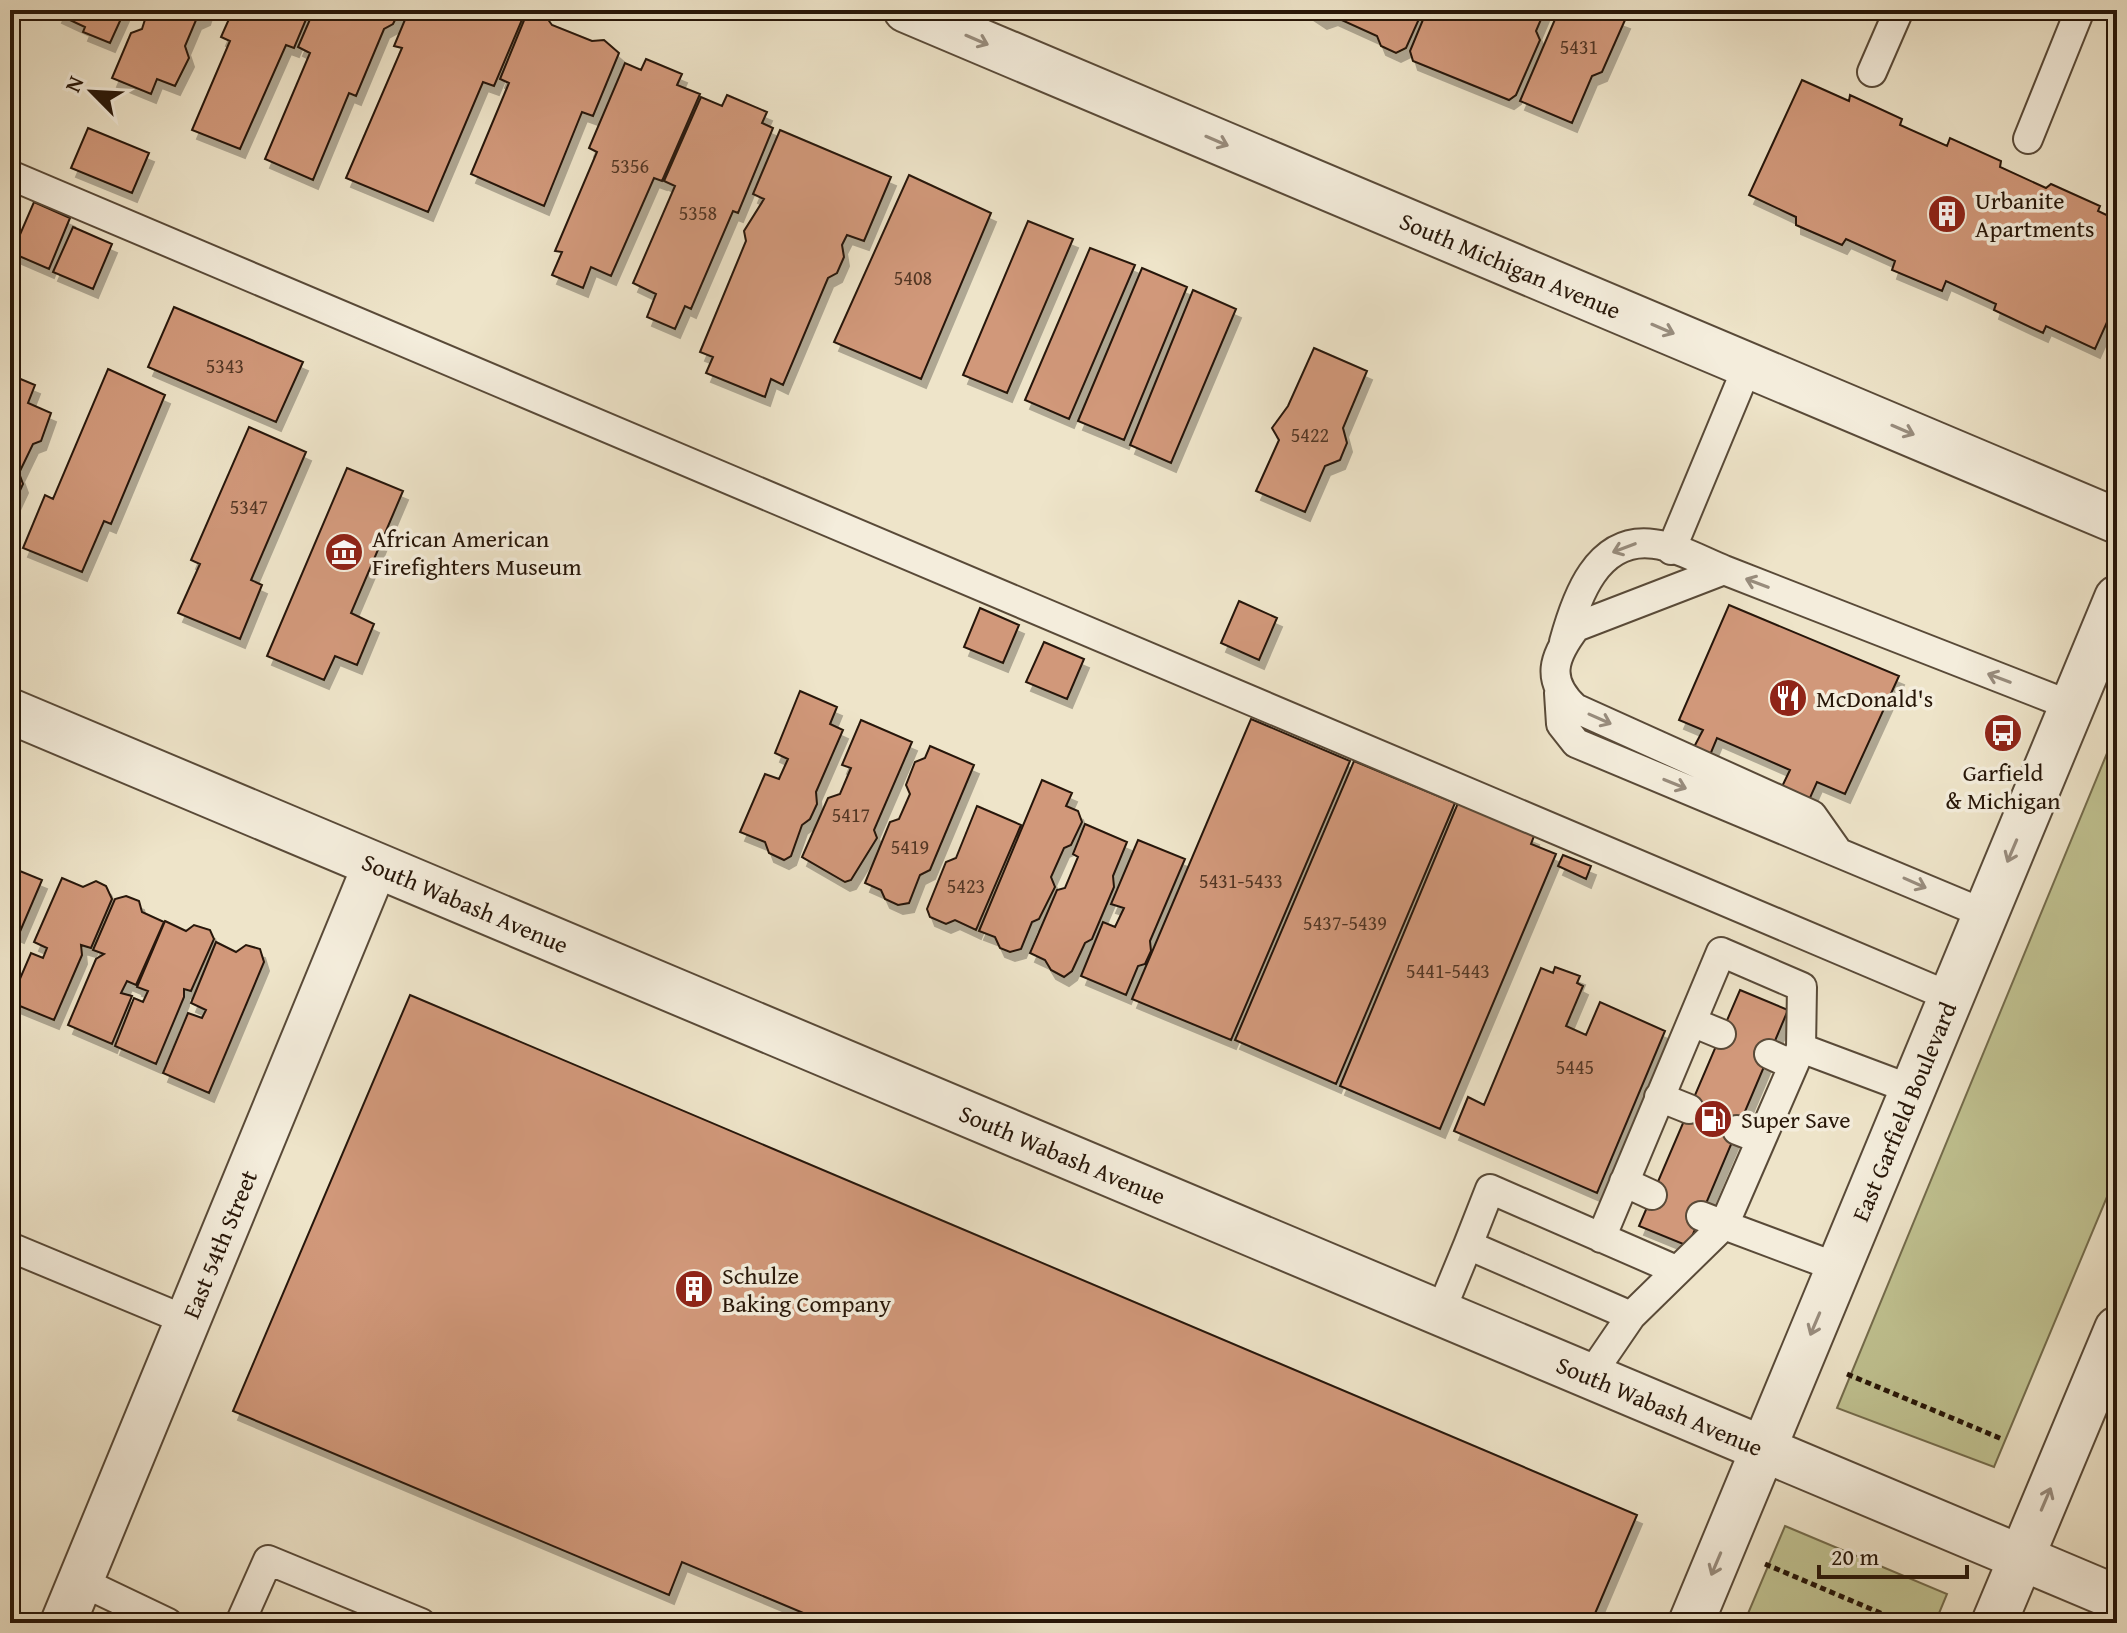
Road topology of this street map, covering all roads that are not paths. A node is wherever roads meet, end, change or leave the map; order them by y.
1 (906, 10) edge
2 (1899, 10) edge
3 (2080, 10) edge
4 (1872, 72) dead end
5 (2028, 139) dead end
6 (10, 175) edge
7 (1748, 365) junction
8 (2117, 521) edge
9 (1671, 550) junction
10 (1724, 570) junction
11 (2117, 598) edge
12 (1563, 644) junction
13 (2072, 706) junction
14 (10, 711) edge
15 (375, 866) junction
16 (1985, 914) junction
17 (1951, 997) junction
18 (1692, 1022) junction
19 (1721, 1034) dead end
20 (1788, 1056) junction
21 (1913, 1090) junction
22 (1659, 1097) junction
23 (1689, 1109) dead end
24 (1624, 1182) junction
25 (1652, 1195) dead end
26 (1712, 1220) junction
27 (1601, 1238) junction
28 (1468, 1245) junction
29 (10, 1247) edge
30 (1839, 1268) junction
31 (1676, 1270) junction
32 (1440, 1313) junction
33 (1631, 1316) junction
34 (188, 1321) junction
35 (2117, 1329) edge
36 (1590, 1376) junction
37 (1764, 1448) junction
38 (2022, 1557) junction
39 (80, 1581) junction
40 (2117, 1598) edge
41 (63, 1623) edge
42 (168, 1623) edge
43 (240, 1623) edge
44 (421, 1623) edge
45 (1691, 1623) edge
46 (1994, 1623) edge

1 -> 7 street, South Michigan Avenue
2 - 4 lane
3 - 5 lane
6 - 17 lane
7 -> 8 street, South Michigan Avenue
7 - 9 lane
9 - 10 lane
9 -> 12 lane
10 - 12 lane
13 -> 10 lane
11 - 13 street, East Garfield Boulevard
12 -> 16 lane
13 -> 16 street, East Garfield Boulevard
14 - 15 street, South Wabash Avenue
15 - 32 street, South Wabash Avenue
15 - 34 street, East 54th Street
16 - 17 street, East Garfield Boulevard
17 - 21 street, East Garfield Boulevard
18 - 19 lane
18 - 20 lane
18 - 22 lane
20 - 21 lane
20 - 26 lane
21 - 30 street, East Garfield Boulevard
22 - 23 lane
22 - 24 lane
24 - 25 lane
24 - 27 lane
26 - 30 lane
26 - 31 lane
27 - 28 lane
27 - 31 lane
28 - 32 lane
28 - 33 lane
29 - 34 lane
30 -> 37 street, East Garfield Boulevard
31 - 33 lane
32 - 36 street, South Wabash Avenue
33 - 36 lane
34 - 39 street, East 54th Street
38 -> 35 street
36 - 37 street, South Wabash Avenue
37 - 38 street, South Wabash Avenue
37 -> 45 street, East Garfield Boulevard
38 - 40 street, South Wabash Avenue
38 - 46 street
39 - 41 street, East 54th Street
39 - 42 lane
43 - 44 lane

